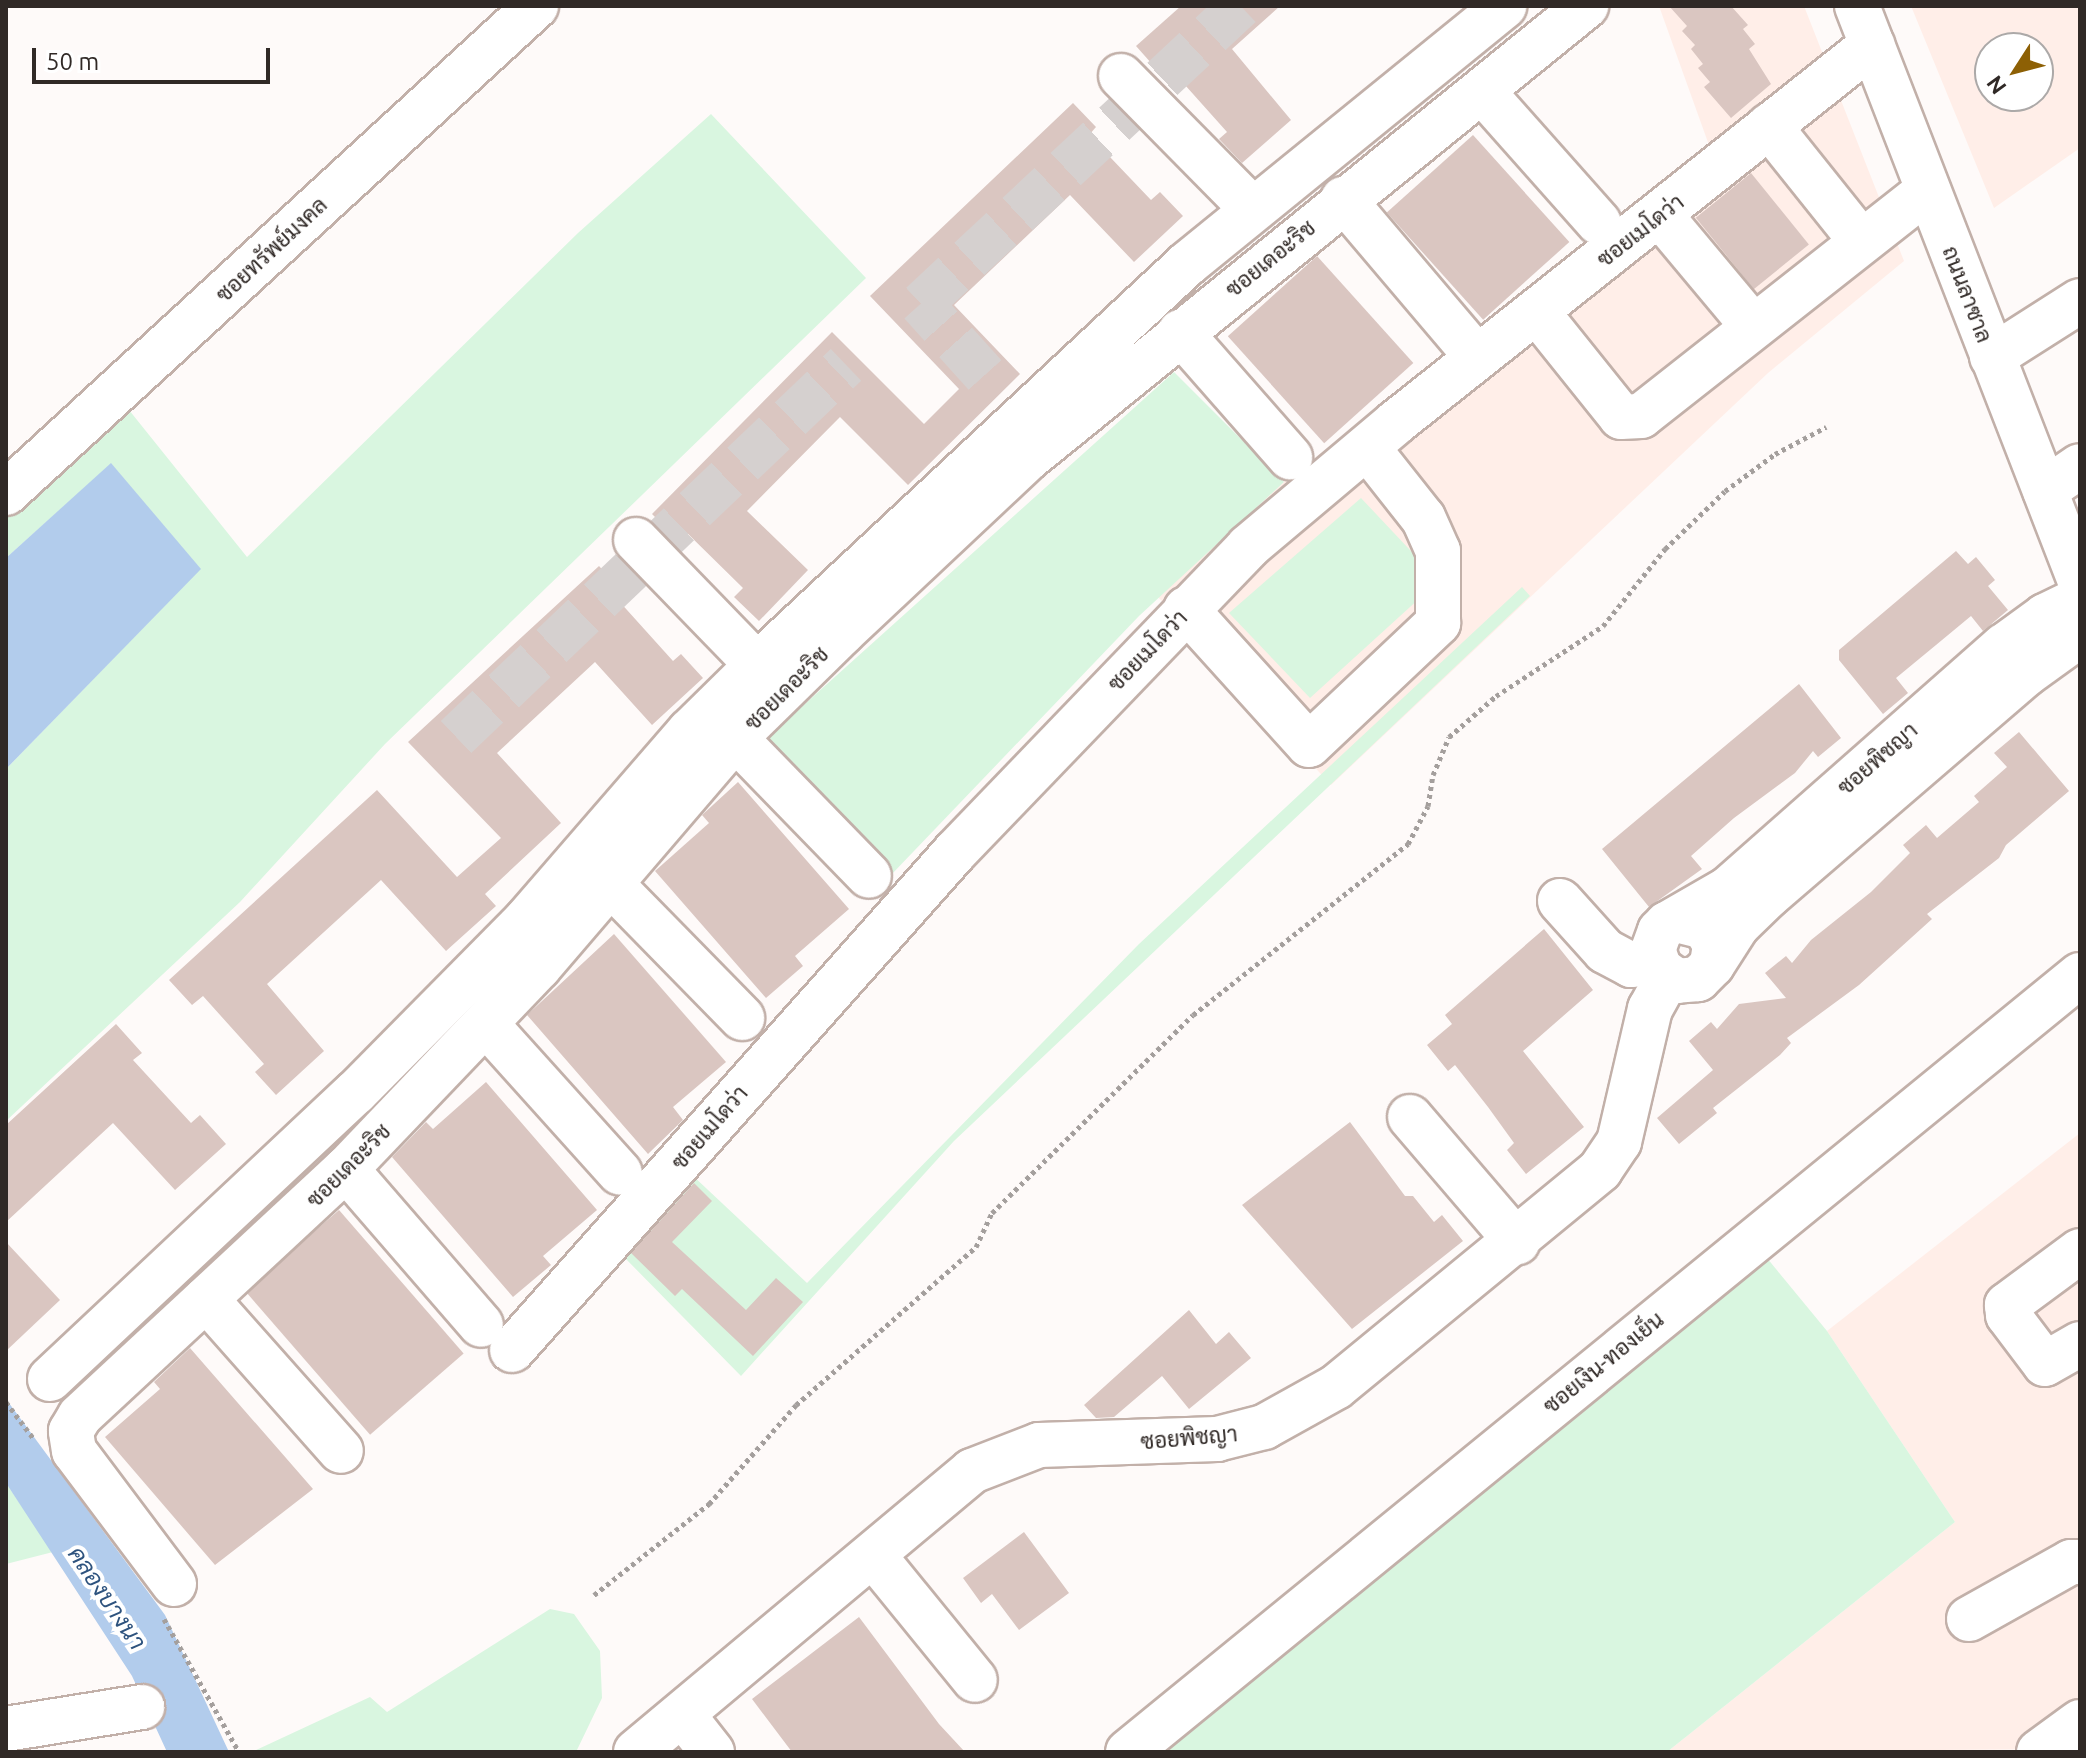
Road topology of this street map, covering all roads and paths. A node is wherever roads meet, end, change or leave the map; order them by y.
1 (536, 6) edge
2 (1504, 6) edge
3 (1586, 6) edge
4 (1864, 26) edge
5 (1121, 76) dead end
6 (1482, 91) junction
7 (1769, 126) junction
8 (1928, 190) junction
9 (1343, 199) junction
10 (1252, 209) junction
11 (1660, 215) junction
12 (1599, 223) dead end
13 (1861, 241) junction
14 (2080, 301) edge
15 (1537, 312) junction
16 (1752, 325) junction
17 (1180, 332) junction
18 (1467, 345) dead end
19 (1992, 357) junction
20 (1826, 427) dead end
21 (1367, 447) junction
22 (1290, 457) dead end
23 (2080, 466) edge
24 (2045, 490) junction
25 (6, 493) edge
26 (636, 540) dead end
27 (2080, 581) edge
28 (2080, 599) edge
29 (1186, 609) junction
30 (2080, 635) edge
31 (757, 665) junction
32 (735, 738) junction
33 (869, 876) dead end
34 (610, 883) junction
35 (1560, 901) dead end
36 (1676, 920) junction
37 (1712, 965) junction
38 (1661, 969) junction
39 (2080, 975) edge
40 (742, 1018) dead end
41 (486, 1024) junction
42 (1410, 1117) dead end
43 (346, 1169) junction
44 (620, 1173) dead end
45 (1517, 1242) junction
46 (2080, 1251) edge
47 (206, 1299) junction
48 (2080, 1344) edge
49 (50, 1379) dead end
50 (341, 1451) dead end
51 (873, 1555) junction
52 (2080, 1562) edge
53 (174, 1584) dead end
54 (594, 1595) dead end
55 (1969, 1619) dead end
56 (975, 1680) dead end
57 (142, 1707) dead end
58 (683, 1715) junction
59 (2080, 1722) edge
60 (6, 1729) edge
61 (636, 1752) edge
62 (712, 1752) edge
63 (1128, 1752) edge
64 (2039, 1752) edge

1 - 25 street, ซอยทรัพย์มงคล
2 - 10 street
3 - 6 street, ซอยเดอะริช
4 - 7 street, ซอยเมโดว่า
4 - 8 street, ถนนลาซาล
5 - 10 street
6 - 9 street, ซอยเดอะริช
6 - 12 street
7 - 11 street, ซอยเมโดว่า
7 - 13 street
8 - 13 street
8 - 19 street, ถนนลาซาล
9 - 17 street, ซอยเดอะริช
9 - 18 street
10 - 31 street
11 - 15 street, ซอยเมโดว่า
11 - 16 street
13 - 16 street
14 - 19 street
15 - 16 street
15 - 21 street, ซอยเมโดว่า
17 - 22 street
17 - 32 street, ซอยเดอะริช
19 - 24 street, ถนนลาซาล
20 - 54 path
21 - 29 street, ซอยเมโดว่า
21 - 29 street
23 - 24 street
24 - 27 street, ถนนลาซาล
26 - 31 street
28 - 36 street, ซอยพิชญา
29 - 43 street, ซอยเมโดว่า
30 - 37 street, ซอยพิชญา
31 - 49 street
32 - 33 street
32 - 34 street, ซอยเดอะริช
34 - 40 street
34 - 41 street, ซอยเดอะริช
35 - 38 street
36 - 37 street
36 - 38 street, ซอยพิชญา
37 - 38 street
38 - 45 street, ซอยพิชญา
39 - 63 street, ซอยเงิน-ทองเย็น
41 - 43 street, ซอยเดอะริช
41 - 44 street
42 - 45 street
43 - 47 street, ซอยเดอะริช
45 - 51 street, ซอยพิชญา
46 - 48 street
47 - 50 street
47 - 53 street, ซอยเดอะริช
51 - 56 street
51 - 58 street, ซอยพิชญา
52 - 55 street
57 - 60 street
58 - 61 street, ซอยพิชญา
58 - 62 street
59 - 64 street

